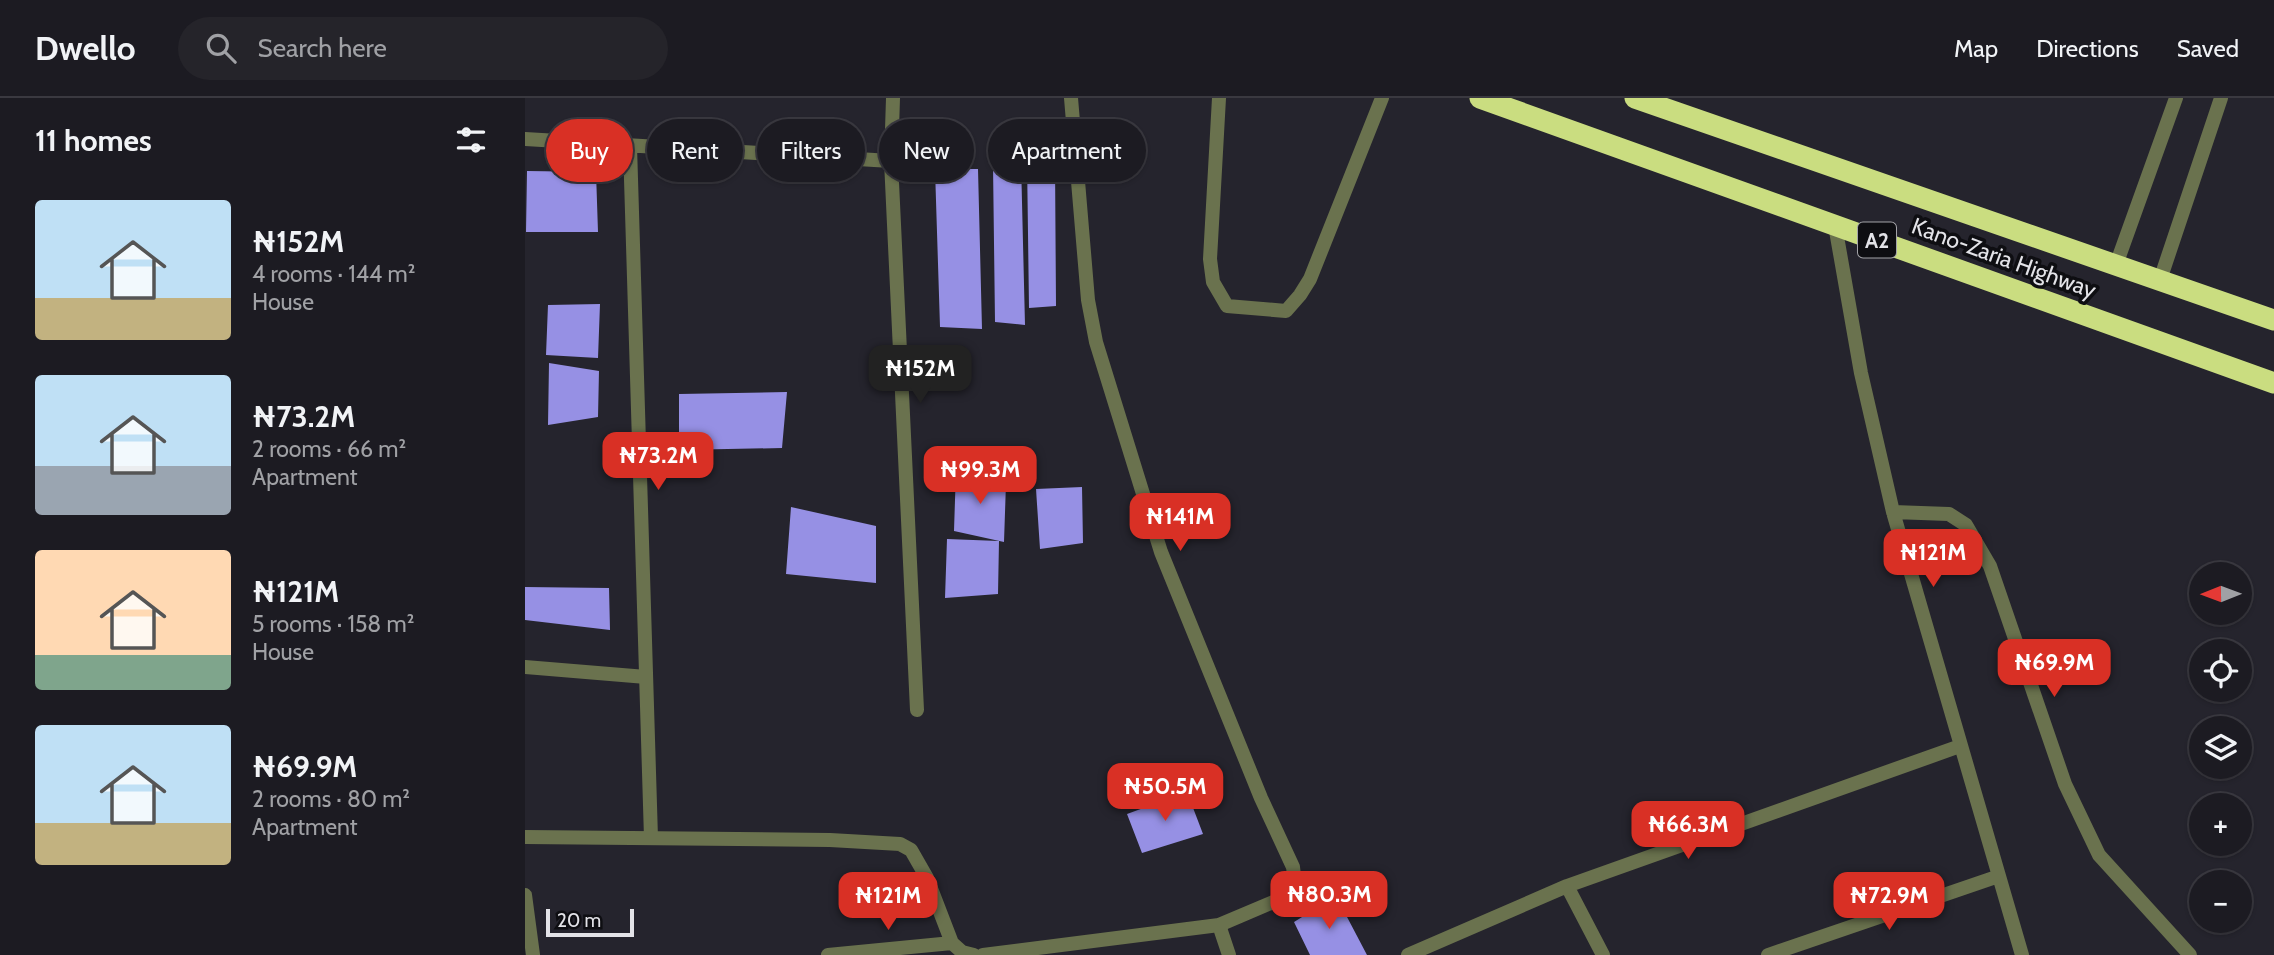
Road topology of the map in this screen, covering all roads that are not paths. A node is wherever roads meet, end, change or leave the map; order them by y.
1 (893, 98) edge
2 (1072, 98) edge
3 (1219, 98) edge
4 (1382, 98) edge
5 (1480, 98) edge
6 (1635, 98) edge
7 (2176, 98) edge
8 (2221, 98) edge
9 (892, 119) edge
10 (525, 139) edge
11 (546, 140) edge
12 (633, 146) edge
13 (879, 160) edge
14 (631, 182) edge
15 (892, 182) edge
16 (1835, 225) junction
17 (2116, 265) junction
18 (2160, 280) junction
19 (2274, 320) edge
20 (2274, 383) edge
21 (1893, 512) junction
22 (525, 667) edge
23 (646, 677) junction
24 (917, 710) dead end
25 (1960, 746) junction
26 (525, 837) edge
27 (652, 838) junction
28 (1999, 876) junction
29 (1567, 886) junction
30 (525, 895) edge
31 (1219, 926) junction
32 (952, 943) junction
33 (533, 955) edge
34 (828, 955) edge
35 (974, 955) edge
36 (983, 955) edge
37 (1229, 955) edge
38 (1408, 955) edge
39 (1603, 955) edge
40 (1768, 955) edge
41 (2022, 955) edge
42 (2190, 955) edge

1 - 9 street
2 - 31 street
3 - 4 street
5 - 16 highway, Kano-Zaria Highway / A2
6 - 17 highway, Kano-Zaria Highway / A2
7 - 17 street
8 - 18 street
10 - 11 street
12 - 13 street
14 - 23 street
15 - 24 street
16 - 20 highway, Kano-Zaria Highway / A2
16 - 21 street
17 - 18 highway, Kano-Zaria Highway / A2
18 - 19 highway, Kano-Zaria Highway / A2
21 - 25 street
21 - 42 street
22 - 23 street
23 - 27 street
25 - 28 street
25 - 29 street
26 - 27 street
27 - 32 street
28 - 40 street
28 - 41 street
29 - 38 street
29 - 39 street
30 - 33 street
31 - 36 street
31 - 37 street
32 - 34 street
32 - 35 street

